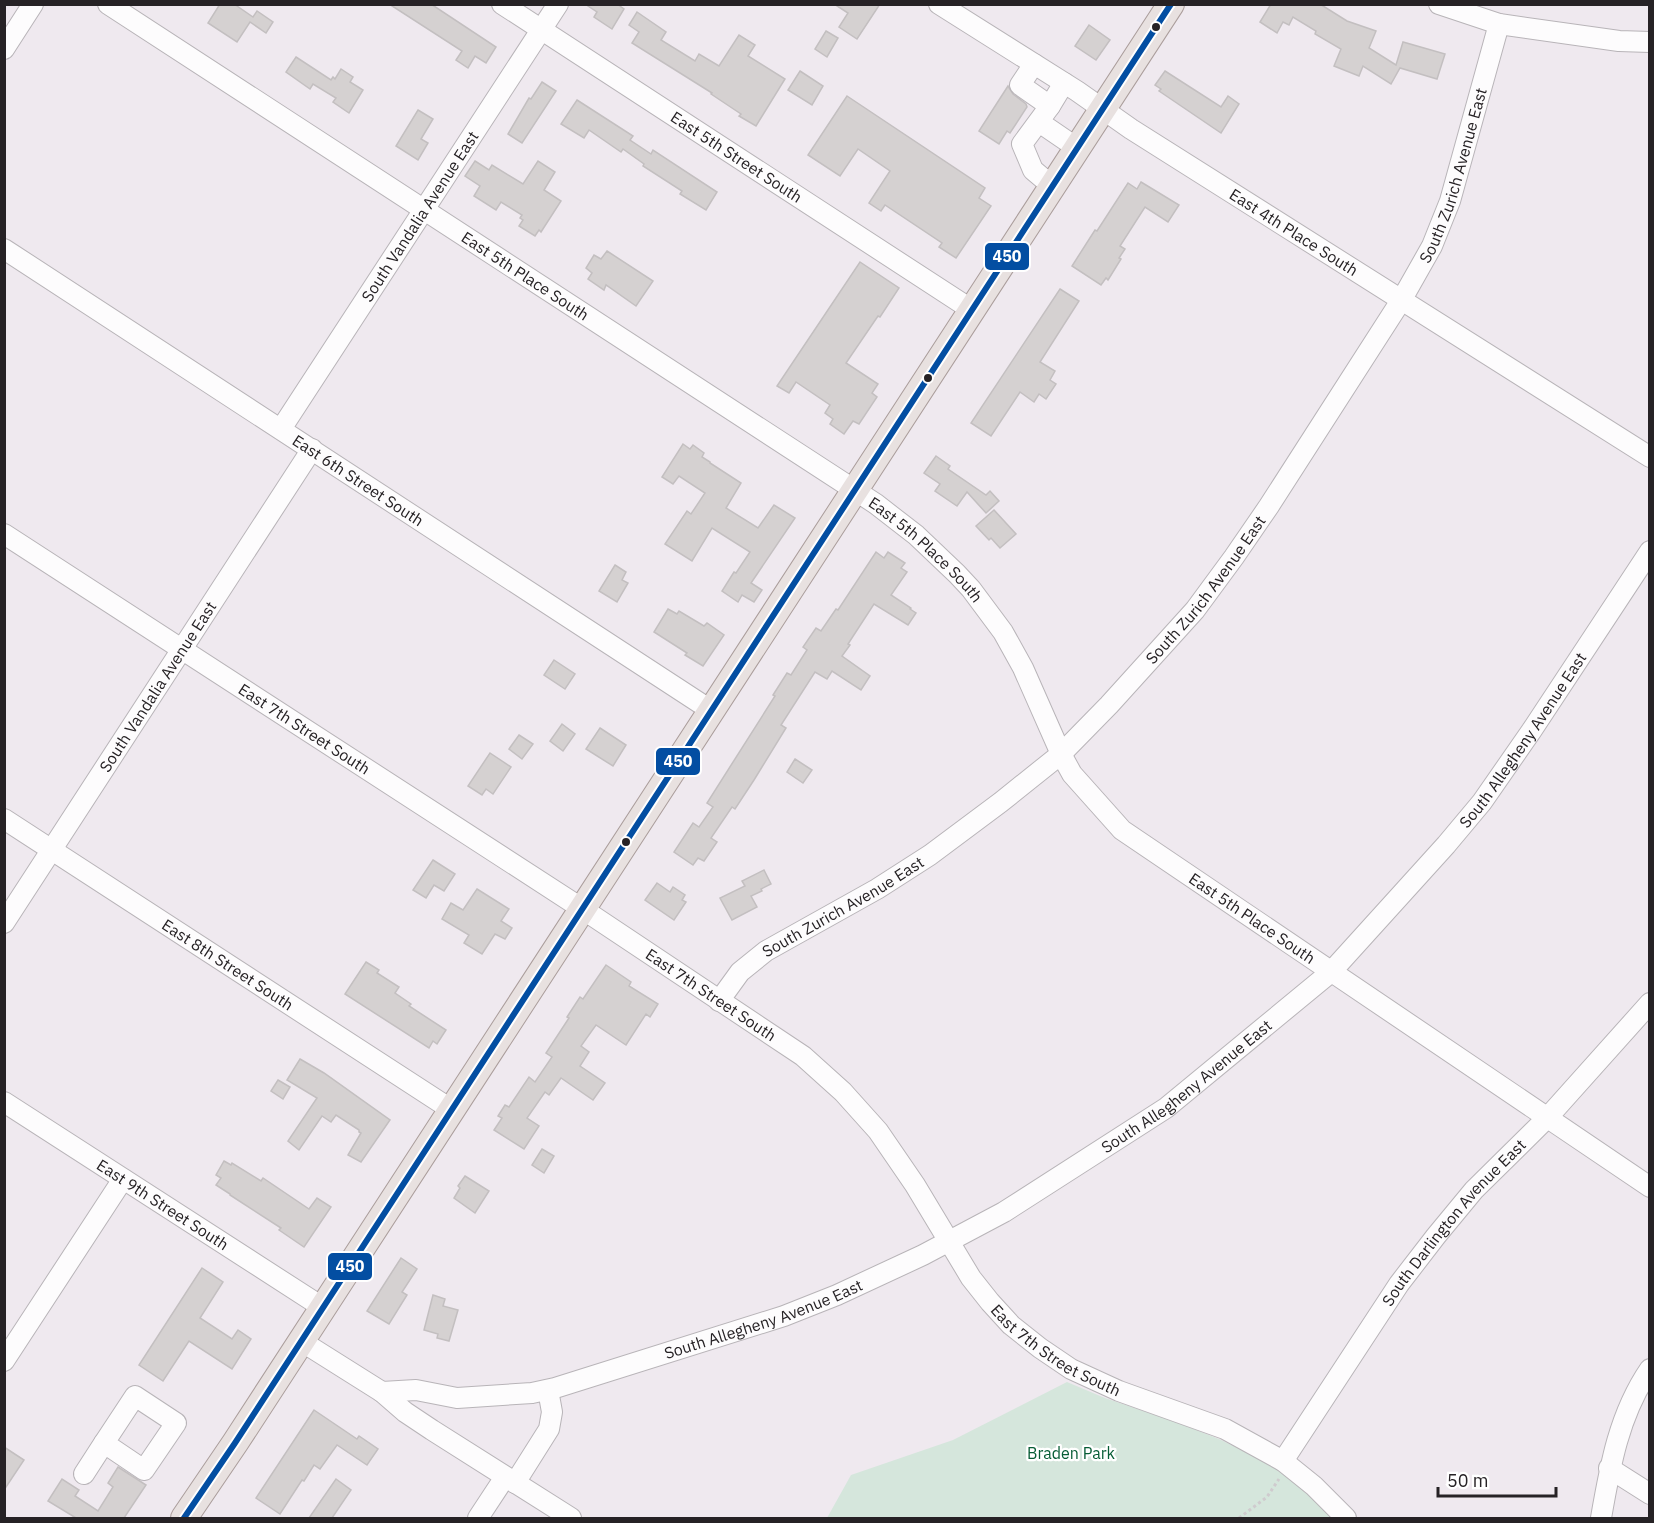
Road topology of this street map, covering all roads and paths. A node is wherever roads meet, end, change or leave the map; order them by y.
1 (33, 4) edge
2 (108, 4) edge
3 (502, 4) edge
4 (558, 4) edge
5 (939, 4) edge
6 (1171, 4) edge
7 (1439, 4) edge
8 (1499, 24) junction
9 (541, 30) junction
10 (1650, 42) edge
11 (4, 49) edge
12 (1034, 64) junction
13 (1064, 83) junction
14 (1103, 109) junction
15 (1044, 114) junction
16 (1077, 148) junction
17 (1052, 186) junction
18 (425, 210) junction
19 (4, 249) edge
20 (1402, 299) junction
21 (972, 310) junction
22 (281, 429) junction
23 (312, 449) junction
24 (1650, 457) edge
25 (855, 491) junction
26 (4, 534) edge
27 (1650, 551) edge
28 (182, 650) junction
29 (712, 711) junction
30 (1061, 754) junction
31 (4, 819) edge
32 (52, 850) junction
33 (581, 908) junction
34 (4, 923) edge
35 (1331, 972) junction
36 (719, 1001) junction
37 (1650, 1003) edge
38 (4, 1102) edge
39 (452, 1110) junction
40 (1548, 1117) junction
41 (123, 1179) junction
42 (1650, 1187) edge
43 (948, 1242) junction
44 (322, 1307) junction
45 (301, 1341) junction
46 (4, 1361) edge
47 (1650, 1369) edge
48 (548, 1390) junction
49 (382, 1392) junction
50 (104, 1443) dead end
51 (1286, 1463) junction
52 (1609, 1468) junction
53 (84, 1474) dead end
54 (510, 1480) junction
55 (1650, 1494) edge
56 (184, 1518) edge
57 (478, 1518) edge
58 (571, 1518) edge
59 (1239, 1518) edge
60 (1346, 1518) edge
61 (1601, 1518) edge

1 - 11 street
2 - 18 street, East 5th Place South
3 - 9 street, East 5th Street South
4 - 9 street, South Vandalia Avenue East
5 - 12 street, East 4th Place South
6 - 14 main road
7 - 8 street
8 - 10 street
8 - 20 street, South Zurich Avenue East
9 - 18 street, South Vandalia Avenue East
9 - 21 street, East 5th Street South
12 - 13 street, East 4th Place South
12 - 15 street
13 - 14 street, East 4th Place South
13 - 15 street
14 - 16 main road
14 - 20 street, East 4th Place South
15 - 16 street
15 - 17 street
16 - 17 main road
17 - 21 main road
18 - 22 street, South Vandalia Avenue East
18 - 25 street, East 5th Place South
19 - 22 street, East 6th Street South
20 - 24 street, East 4th Place South
20 - 30 street, South Zurich Avenue East
21 - 25 main road
22 - 23 street, East 6th Street South
23 - 28 street, South Vandalia Avenue East
23 - 29 street, East 6th Street South
25 - 29 main road
25 - 30 street, East 5th Place South
26 - 28 street, East 7th Street South
27 - 35 street, South Allegheny Avenue East
28 - 32 street, South Vandalia Avenue East
28 - 33 street, East 7th Street South
29 - 33 main road
30 - 35 street, East 5th Place South
30 - 36 street, South Zurich Avenue East
31 - 32 street, East 8th Street South
32 - 34 street, South Vandalia Avenue East
32 - 39 street, East 8th Street South
33 - 36 street, East 7th Street South
33 - 39 main road
35 - 40 street, East 5th Place South
35 - 43 street, South Allegheny Avenue East
36 - 43 street, East 7th Street South
37 - 40 street, South Darlington Avenue East
38 - 41 street, East 9th Street South
39 - 44 main road
40 - 42 street, East 5th Place South
40 - 51 street, South Darlington Avenue East
41 - 44 street, East 9th Street South
41 - 46 street
43 - 48 street, South Allegheny Avenue East
43 - 51 street, East 7th Street South
44 - 45 main road
45 - 49 street
45 - 56 main road
47 - 52 street
48 - 49 street, South Allegheny Avenue East
48 - 54 street
49 - 54 street
50 - 53 street
51 - 59 path
51 - 60 street, East 7th Street South
52 - 55 street
52 - 61 street
54 - 57 street
54 - 58 street

